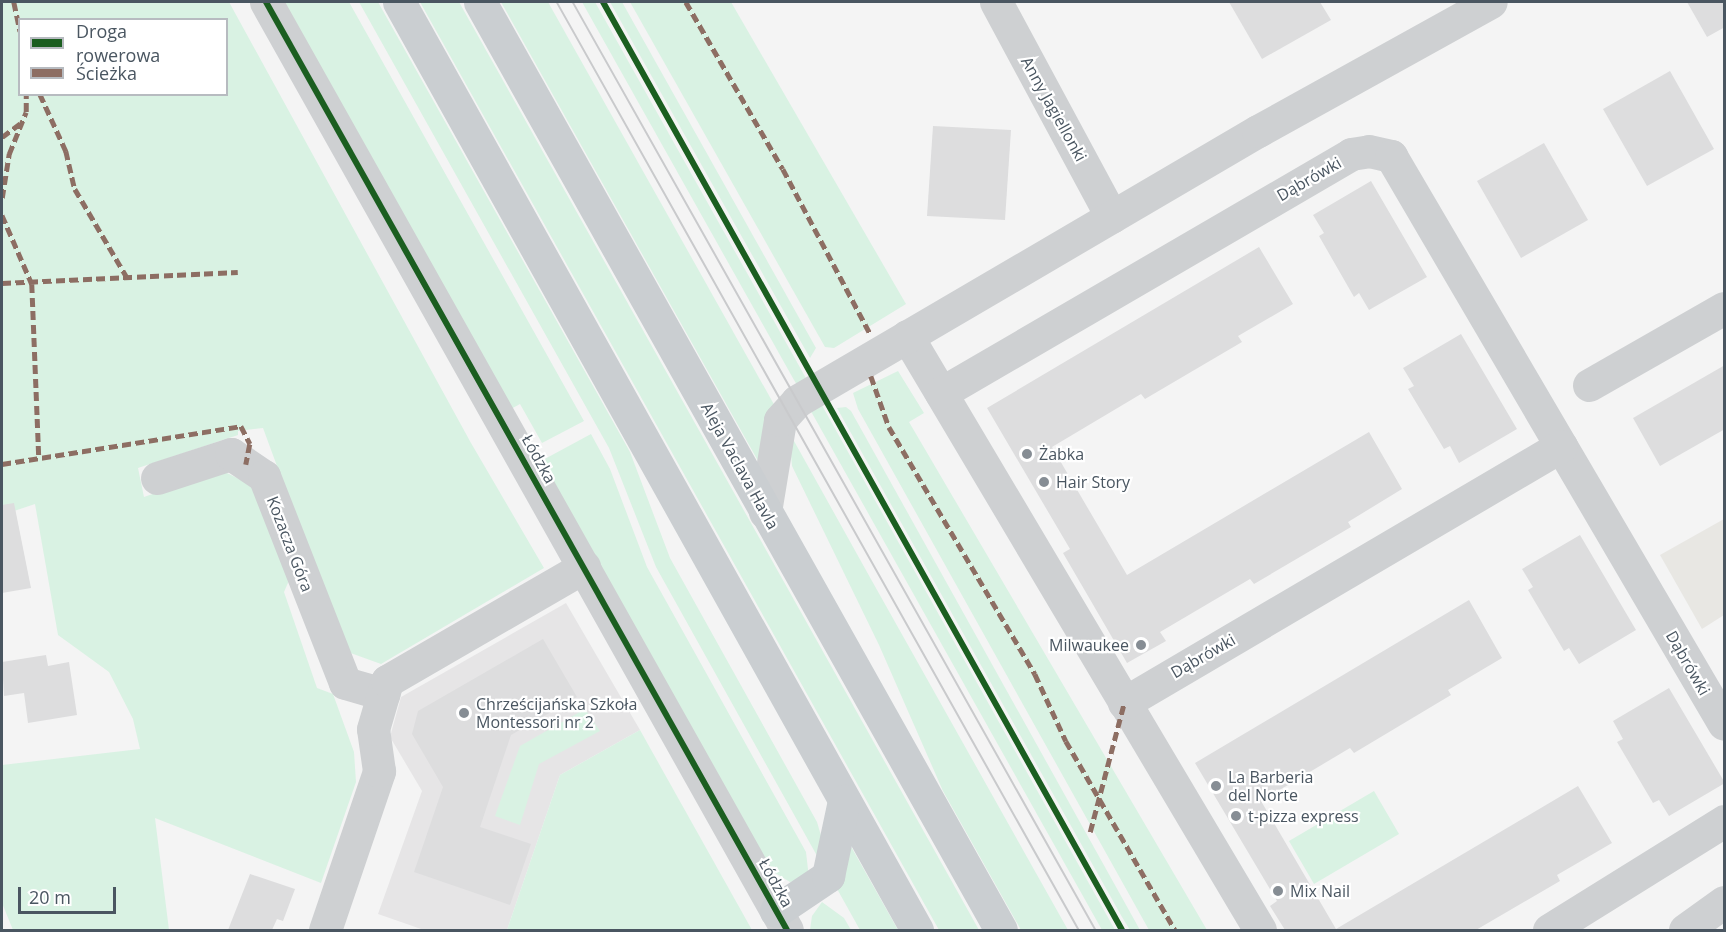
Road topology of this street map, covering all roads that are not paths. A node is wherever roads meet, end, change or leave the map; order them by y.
1 (266, 2) edge
2 (399, 2) edge
3 (480, 2) edge
4 (996, 2) edge
5 (1491, 2) edge
6 (1112, 217) junction
7 (1725, 309) edge
8 (907, 336) junction
9 (1589, 385) dead end
10 (940, 393) junction
11 (1561, 446) junction
12 (157, 478) dead end
13 (765, 512) junction
14 (584, 567) junction
15 (383, 694) junction
16 (1124, 703) junction
17 (1725, 724) edge
18 (844, 801) junction
19 (1725, 821) edge
20 (1725, 902) edge
21 (782, 921) edge
22 (1564, 927) edge
23 (325, 930) edge
24 (917, 930) edge
25 (1001, 930) edge
26 (1260, 930) edge
27 (1685, 930) edge

1 - 14 street, Łódzka
2 - 18 main road
3 - 13 main road, Aleja Vaclava Havla
4 - 6 street, Anny Jagiellonki
5 - 6 street
6 - 8 street
7 - 9 street
8 - 10 street
8 - 13 street
10 - 11 street, Dąbrówki
10 - 16 street
11 - 16 street, Dąbrówki
11 - 17 street, Dąbrówki
12 - 15 street, Kozacza Góra
13 - 25 main road, Aleja Vaclava Havla
14 - 15 street
14 - 21 street, Łódzka
15 - 23 street
16 - 26 street
18 - 21 main road
18 - 24 main road
19 - 22 street
20 - 27 street

